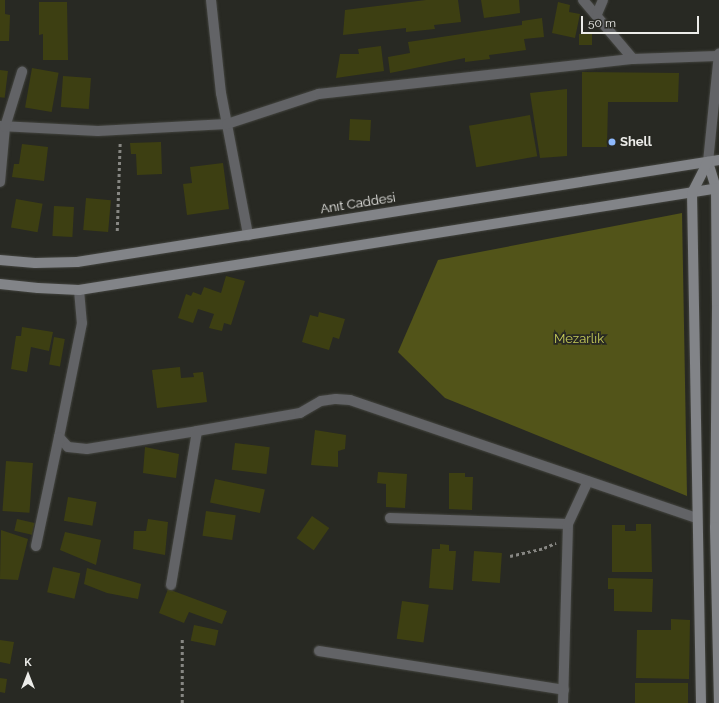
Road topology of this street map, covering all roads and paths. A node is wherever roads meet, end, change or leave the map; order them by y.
1 (211, 0) edge
2 (583, 0) edge
3 (603, 0) edge
4 (597, 14) junction
5 (718, 55) edge
6 (633, 59) junction
7 (22, 72) dead end
8 (227, 124) junction
9 (3, 126) edge
10 (120, 129) junction
11 (719, 160) edge
12 (708, 162) junction
13 (0, 182) edge
14 (717, 188) edge
15 (692, 192) junction
16 (117, 231) dead end
17 (248, 235) junction
18 (0, 260) edge
19 (0, 284) edge
20 (79, 290) junction
21 (718, 310) edge
22 (197, 431) junction
23 (59, 437) junction
24 (588, 481) junction
25 (390, 518) dead end
26 (696, 518) junction
27 (568, 524) junction
28 (717, 528) edge
29 (568, 538) junction
30 (36, 546) dead end
31 (510, 556) dead end
32 (171, 585) dead end
33 (182, 638) dead end
34 (319, 651) dead end
35 (564, 690) junction
36 (182, 703) edge
37 (563, 703) edge
38 (701, 703) edge
39 (719, 703) edge

1 - 8 street
2 - 4 street
3 - 4 street
4 - 6 street
5 - 6 street
5 - 12 street
6 - 8 street
7 - 9 street
8 - 10 street
8 - 17 street
9 - 10 street
9 - 13 street
10 - 16 path
11 - 12 main road, Anıt Caddesi
12 - 14 main road
12 - 15 main road
12 - 17 main road, Anıt Caddesi
14 - 15 main road
14 - 21 main road
15 - 20 main road
15 - 26 main road
17 - 18 main road, Anıt Caddesi
19 - 20 main road
20 - 23 street
21 - 28 main road
22 - 23 street
22 - 24 street
22 - 32 street
23 - 30 street
24 - 26 street
24 - 27 street
25 - 27 street
26 - 38 main road
27 - 29 street
28 - 39 main road
29 - 31 path
29 - 35 street
33 - 36 path
34 - 35 street
35 - 37 street

